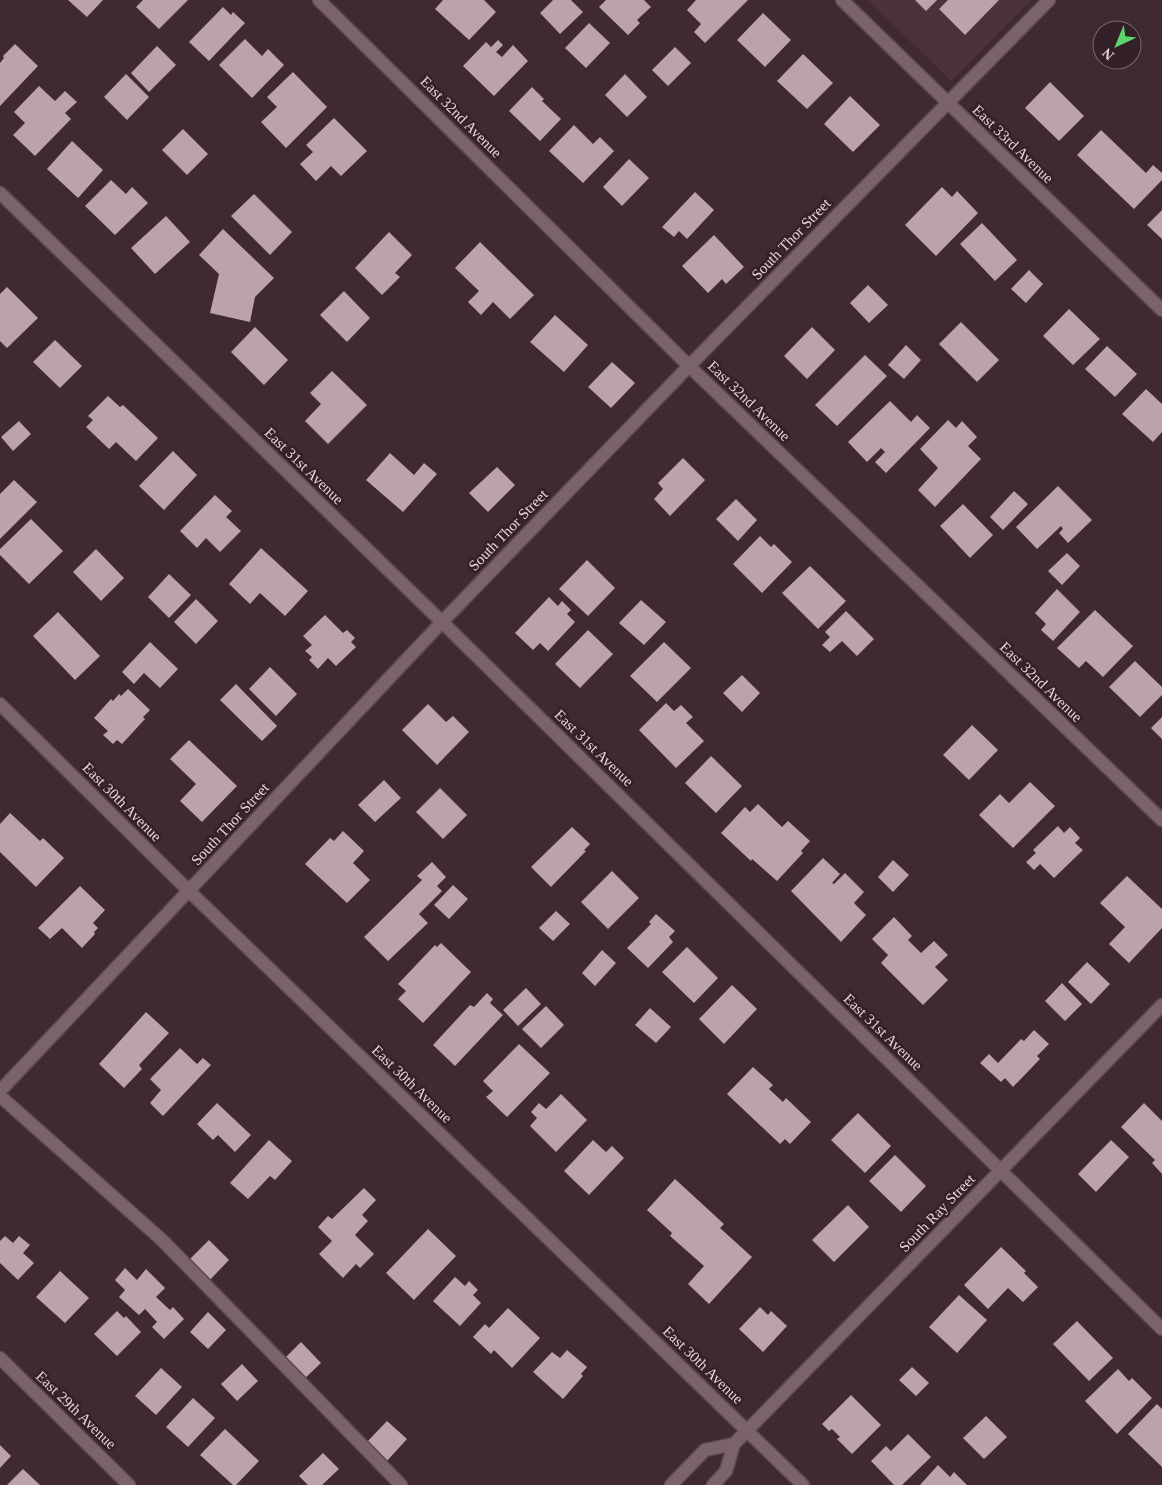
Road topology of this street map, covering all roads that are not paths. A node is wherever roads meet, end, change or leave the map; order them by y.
1 (319, 0) edge
2 (842, 0) edge
3 (1049, 0) edge
4 (947, 103) junction
5 (0, 194) edge
6 (1162, 310) edge
7 (689, 366) junction
8 (442, 622) junction
9 (0, 704) edge
10 (1162, 820) edge
11 (189, 891) junction
12 (1162, 1005) edge
13 (0, 1091) edge
14 (0, 1096) edge
15 (1002, 1170) junction
16 (1162, 1329) edge
17 (0, 1358) edge
18 (748, 1430) junction
19 (734, 1444) junction
20 (129, 1485) edge
21 (401, 1485) edge
22 (671, 1485) edge
23 (713, 1485) edge
24 (803, 1485) edge

1 - 7 street, East 32nd Avenue
2 - 4 street, East 33rd Avenue
3 - 4 street, South Thor Street
4 - 6 street, East 33rd Avenue
4 - 7 street, South Thor Street
5 - 8 street, East 31st Avenue
7 - 8 street, South Thor Street
7 - 10 street, East 32nd Avenue
8 - 11 street, South Thor Street
8 - 15 street, East 31st Avenue
9 - 11 street, East 30th Avenue
11 - 13 street, South Thor Street
11 - 18 street, East 30th Avenue
12 - 15 street, South Ray Street
14 - 21 street
15 - 16 street, East 31st Avenue
15 - 18 street, South Ray Street
17 - 20 street, East 29th Avenue
18 - 19 street, South Ray Street
18 - 24 street, East 30th Avenue
19 - 22 street
19 - 23 street, South Ray Street

